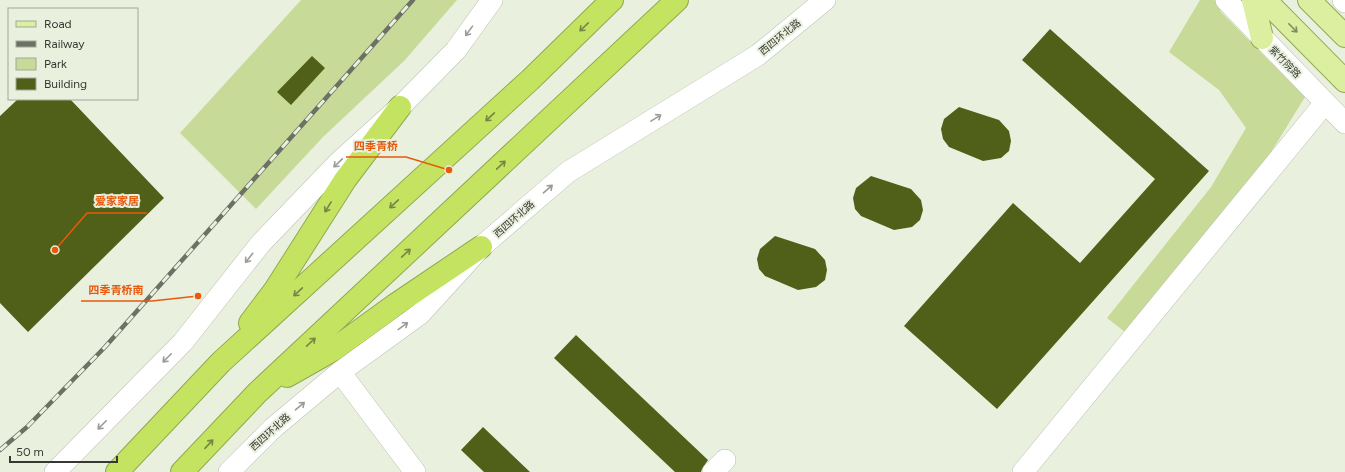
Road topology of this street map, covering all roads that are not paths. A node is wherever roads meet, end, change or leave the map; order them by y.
1 (492, 0) edge
2 (612, 0) edge
3 (677, 0) edge
4 (825, 0) edge
5 (1226, 0) edge
6 (1253, 0) edge
7 (1265, 0) edge
8 (1309, 0) edge
9 (1345, 36) edge
10 (1262, 38) junction
11 (1345, 81) edge
12 (1325, 103) junction
13 (400, 107) junction
14 (1345, 123) edge
15 (481, 248) junction
16 (221, 362) junction
17 (340, 372) junction
18 (257, 393) junction
19 (55, 472) edge
20 (117, 472) edge
21 (182, 472) edge
22 (229, 472) edge
23 (415, 472) edge
24 (1023, 472) edge

1 -> 13 street
2 -> 16 highway
18 -> 3 highway
15 -> 4 street, 西四环北路
5 - 10 street, 紫竹院路
6 - 10 main road
7 -> 11 main road
8 - 9 main road
10 - 12 street, 紫竹院路
12 - 14 street, 紫竹院路
12 - 24 street
13 -> 16 highway
13 -> 19 street
17 -> 15 street, 西四环北路
15 - 18 highway
16 - 20 highway
22 -> 17 street, 西四环北路
17 - 23 street
21 -> 18 highway

